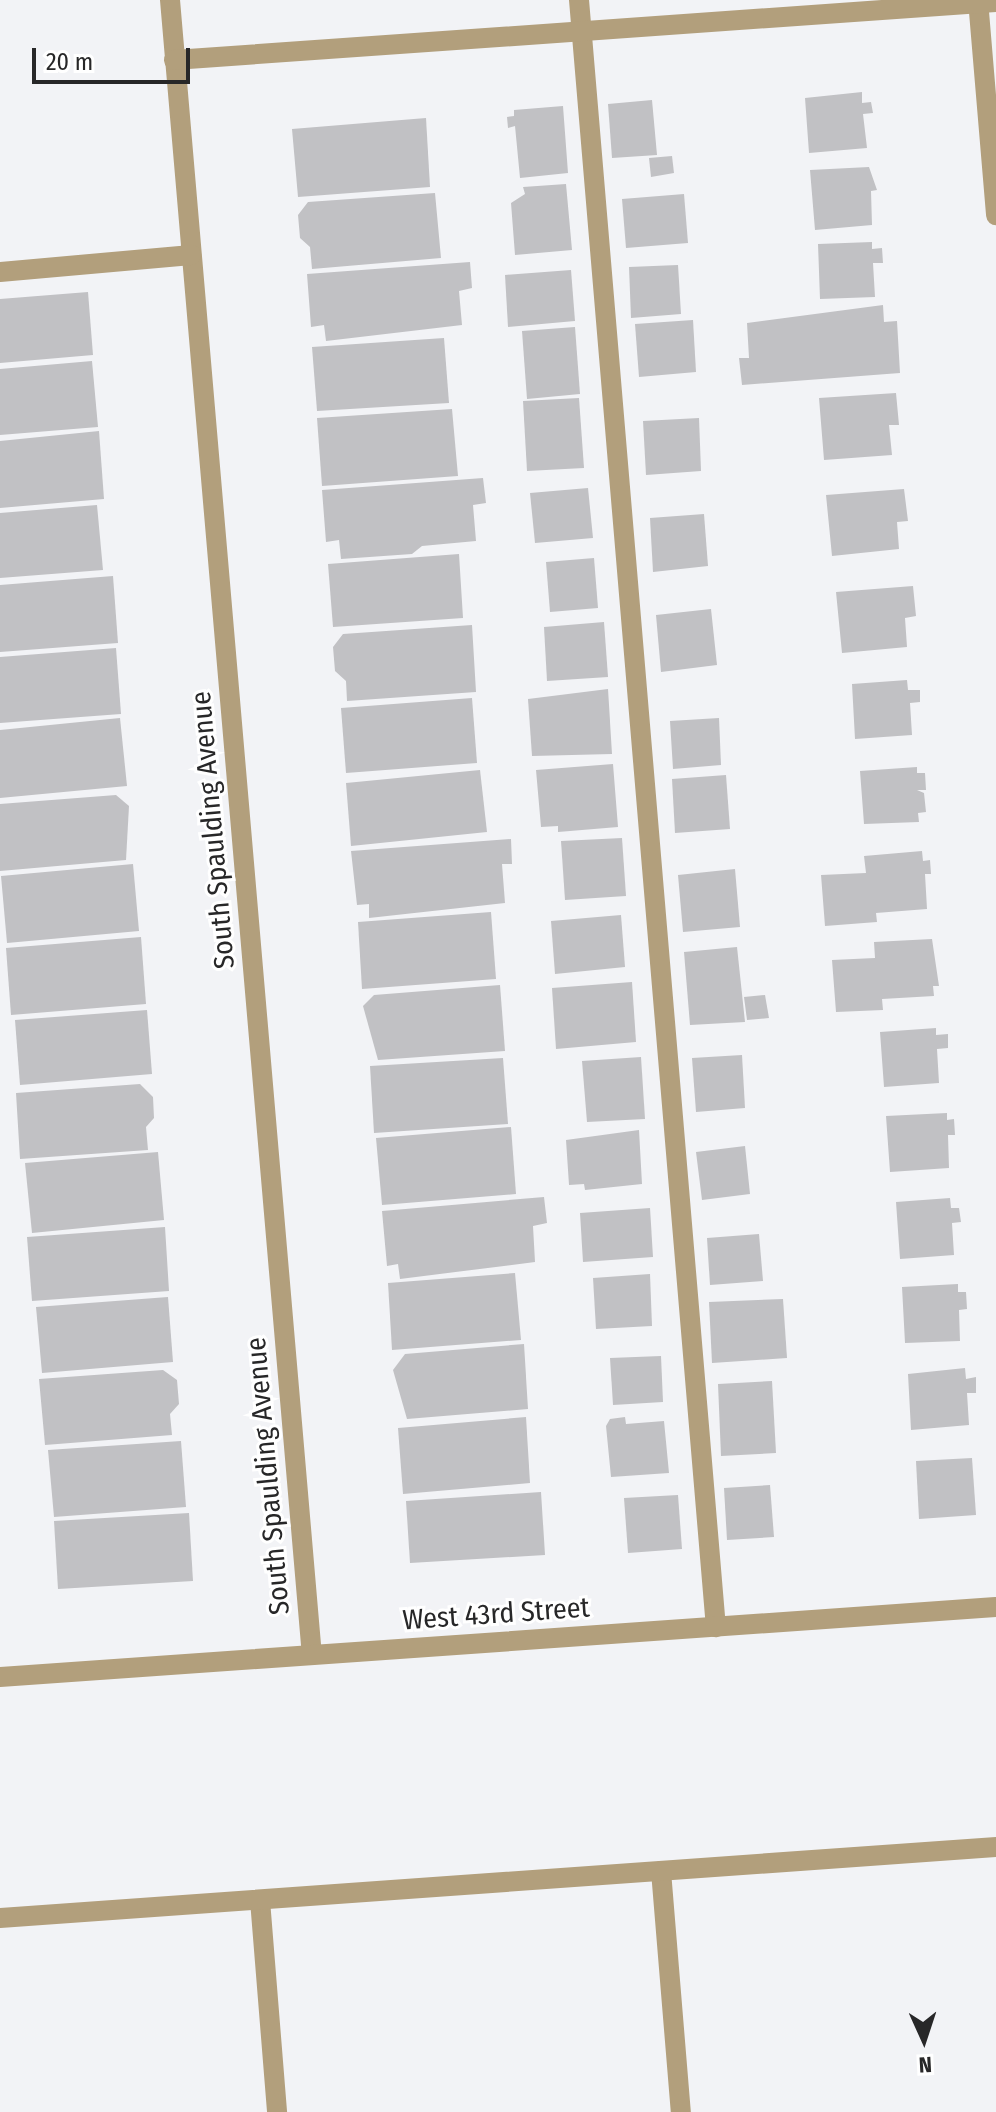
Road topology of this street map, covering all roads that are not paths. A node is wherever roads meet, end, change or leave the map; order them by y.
1 (170, 0) edge
2 (579, 0) edge
3 (984, 2) edge
4 (581, 31) junction
5 (174, 60) junction
6 (996, 215) edge
7 (191, 255) junction
8 (0, 272) edge
9 (996, 1607) edge
10 (716, 1627) junction
11 (312, 1655) junction
12 (0, 1677) edge
13 (996, 1847) edge
14 (661, 1871) junction
15 (260, 1900) junction
16 (0, 1918) edge
17 (277, 2112) edge
18 (681, 2112) edge

1 - 5 street, South Spaulding Avenue
2 - 4 street
3 - 4 street
3 - 6 street
4 - 5 street
4 - 10 street
5 - 7 street, South Spaulding Avenue
7 - 8 street
7 - 11 street, South Spaulding Avenue
9 - 10 street, West 43rd Street
10 - 11 street, West 43rd Street
11 - 12 street, West 43rd Street
13 - 14 street
14 - 15 street
14 - 18 street
15 - 16 street
15 - 17 street

